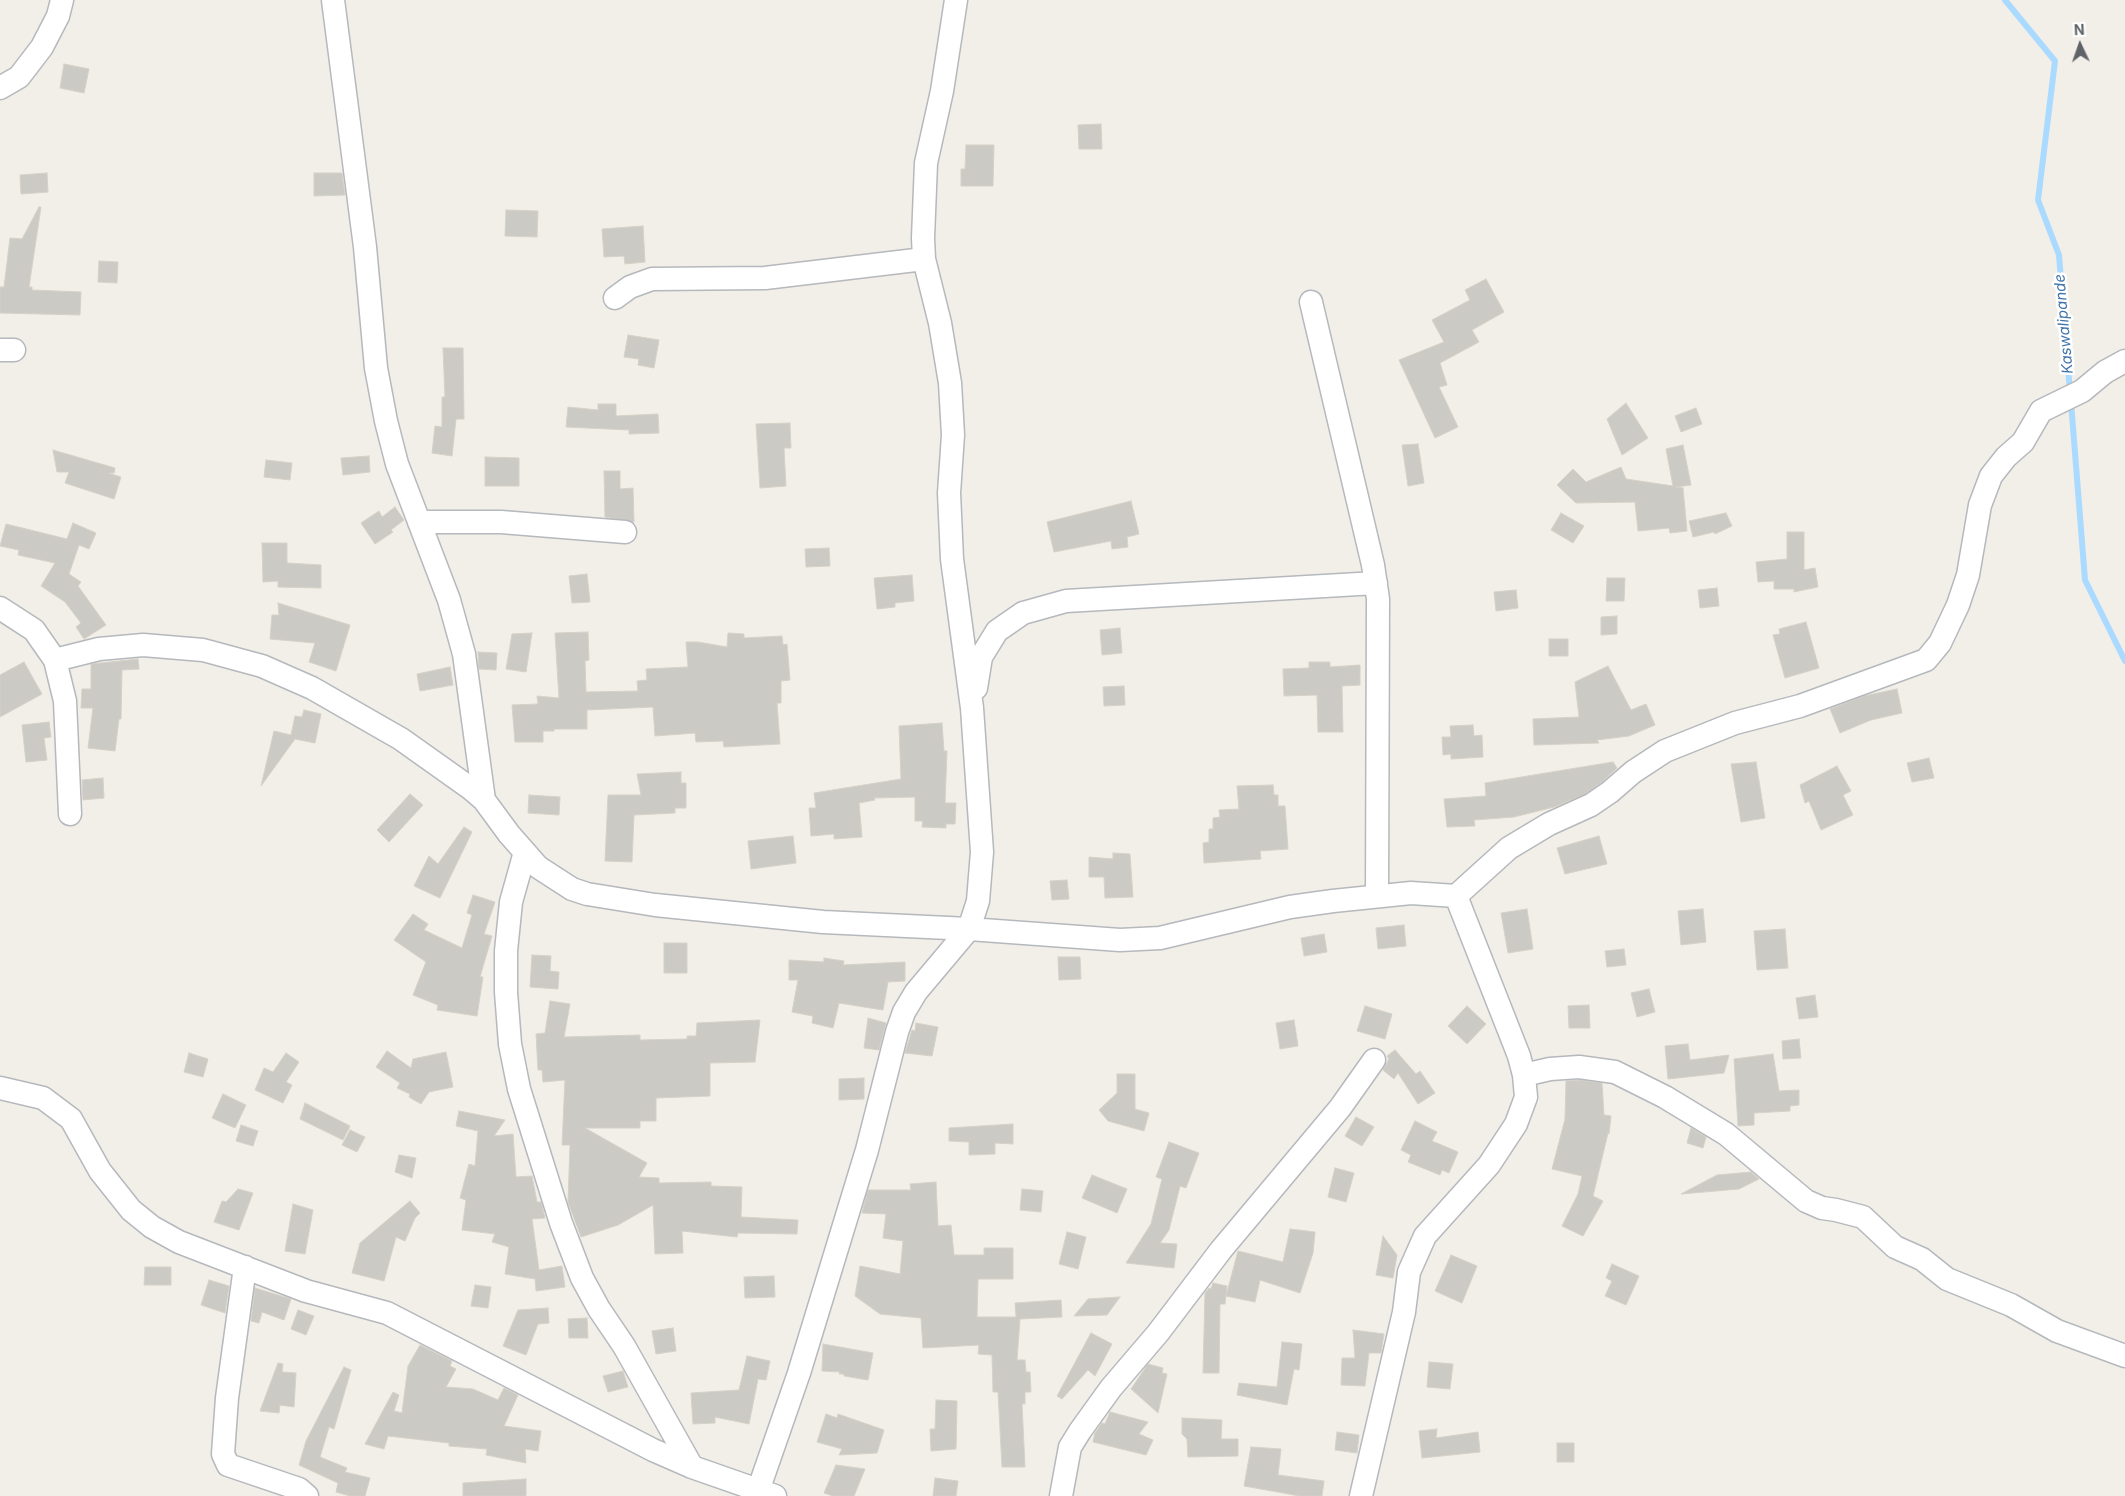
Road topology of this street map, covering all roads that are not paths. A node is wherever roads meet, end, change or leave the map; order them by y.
1 (62, 0) edge
2 (333, 0) edge
3 (956, 0) edge
4 (0, 88) edge
5 (924, 260) junction
6 (615, 298) dead end
7 (1311, 302) dead end
8 (2125, 361) edge
9 (419, 522) junction
10 (625, 532) dead end
11 (1376, 583) junction
12 (0, 608) edge
13 (55, 660) junction
14 (972, 708) junction
15 (484, 800) junction
16 (70, 814) dead end
17 (525, 852) junction
18 (1377, 896) junction
19 (1456, 896) junction
20 (969, 929) junction
21 (1374, 1060) dead end
22 (1524, 1075) junction
23 (0, 1088) edge
24 (245, 1267) junction
25 (2125, 1356) edge
26 (692, 1467) junction
27 (766, 1493) edge
28 (307, 1496) edge
29 (1061, 1496) edge
30 (1361, 1496) edge

1 - 4 street
2 - 9 street
3 - 5 street
5 - 6 street
5 - 14 street
7 - 11 street
8 - 19 street
9 - 10 street
9 - 15 street
11 - 14 street
11 - 18 street
12 - 13 street
13 - 15 street
13 - 16 street
14 - 20 street
15 - 17 street
17 - 20 street
17 - 26 street
18 - 19 street
18 - 20 street
19 - 22 street
20 - 27 street
21 - 29 street
22 - 25 street
22 - 30 street
23 - 24 street
24 - 26 street
24 - 28 street
26 - 27 street

